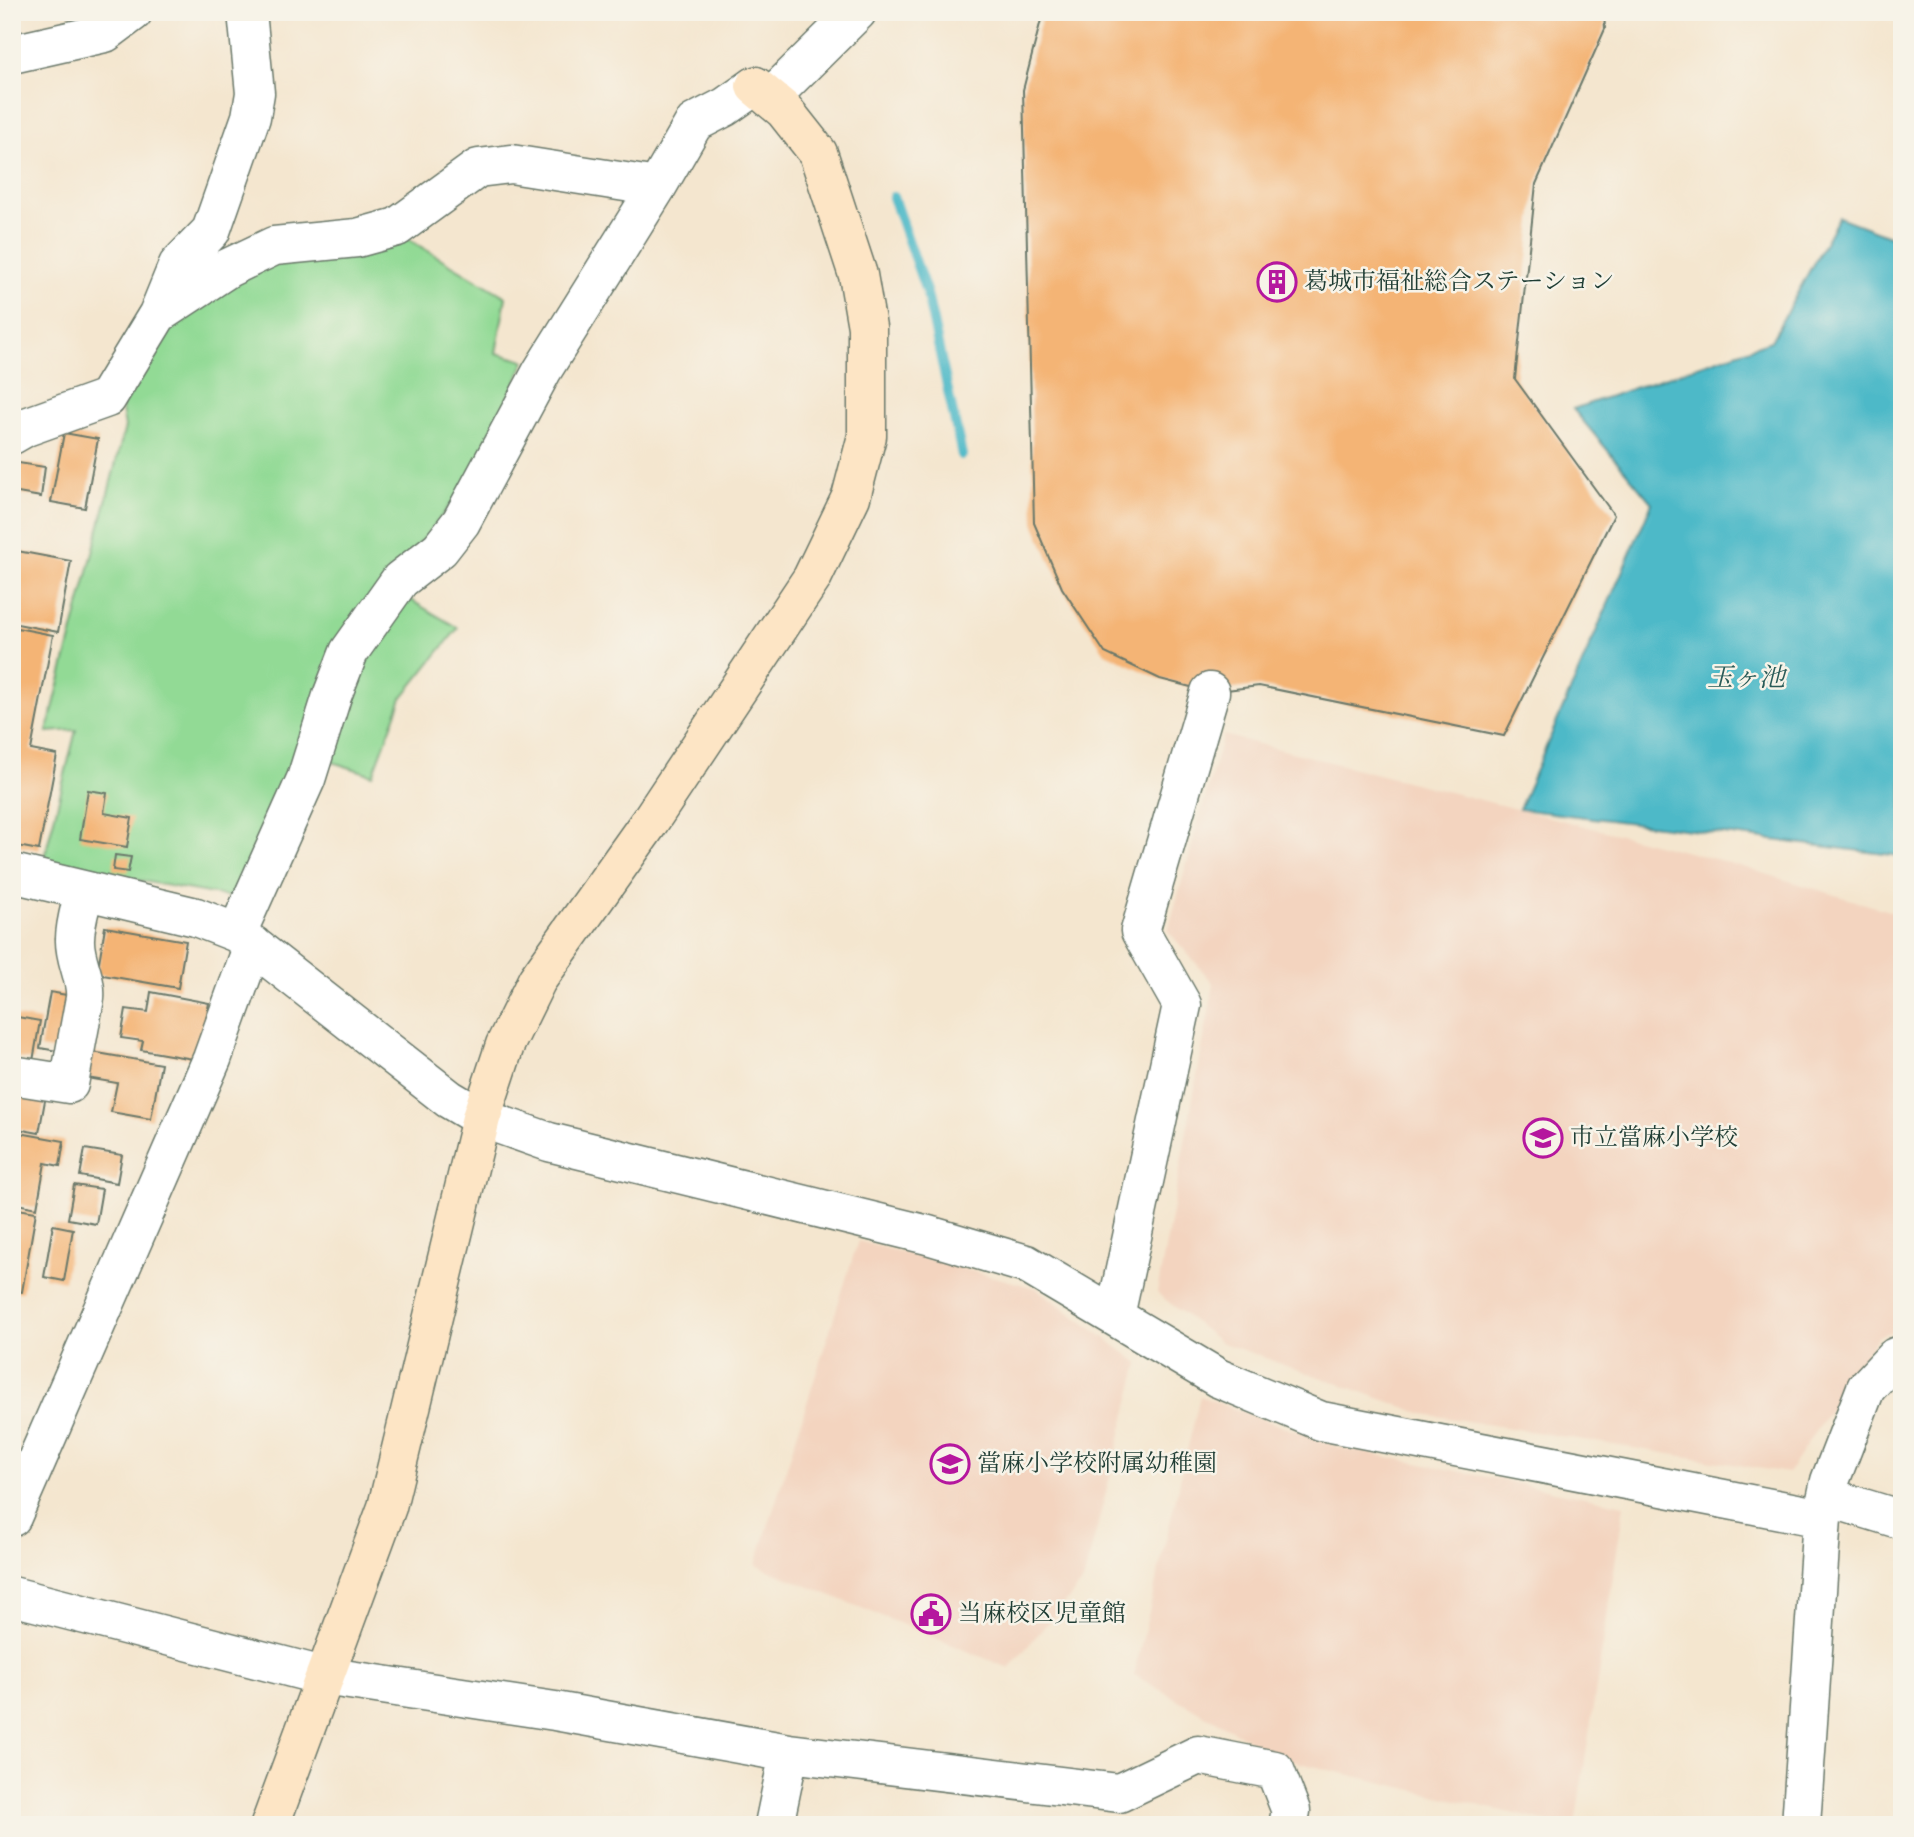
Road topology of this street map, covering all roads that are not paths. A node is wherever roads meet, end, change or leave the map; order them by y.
1 (133, 12) edge
2 (218, 12) edge
3 (857, 12) edge
4 (249, 28) edge
5 (12, 54) edge
6 (762, 92) junction
7 (657, 187) junction
8 (158, 314) junction
9 (12, 435) edge
10 (1210, 692) dead end
11 (12, 873) edge
12 (84, 891) junction
13 (245, 939) junction
14 (12, 1075) edge
15 (481, 1118) junction
16 (1115, 1316) junction
17 (1902, 1355) edge
18 (1825, 1507) junction
19 (12, 1516) edge
20 (1902, 1520) edge
21 (12, 1596) edge
22 (323, 1676) junction
23 (789, 1753) junction
24 (270, 1825) edge
25 (774, 1825) edge
26 (1288, 1825) edge
27 (1801, 1825) edge

1 - 5 street
2 - 4 street
3 - 6 street
4 - 8 street
6 - 7 street
6 - 15 street
7 - 8 street
7 - 13 street
8 - 9 street
10 - 16 street
11 - 12 street
12 - 13 street
12 - 14 street
13 - 15 street
13 - 19 street
15 - 16 street
15 - 22 street
16 - 18 street
17 - 18 street
18 - 20 street
18 - 27 street
21 - 22 street
22 - 23 street
22 - 24 street
23 - 25 street
23 - 26 street

